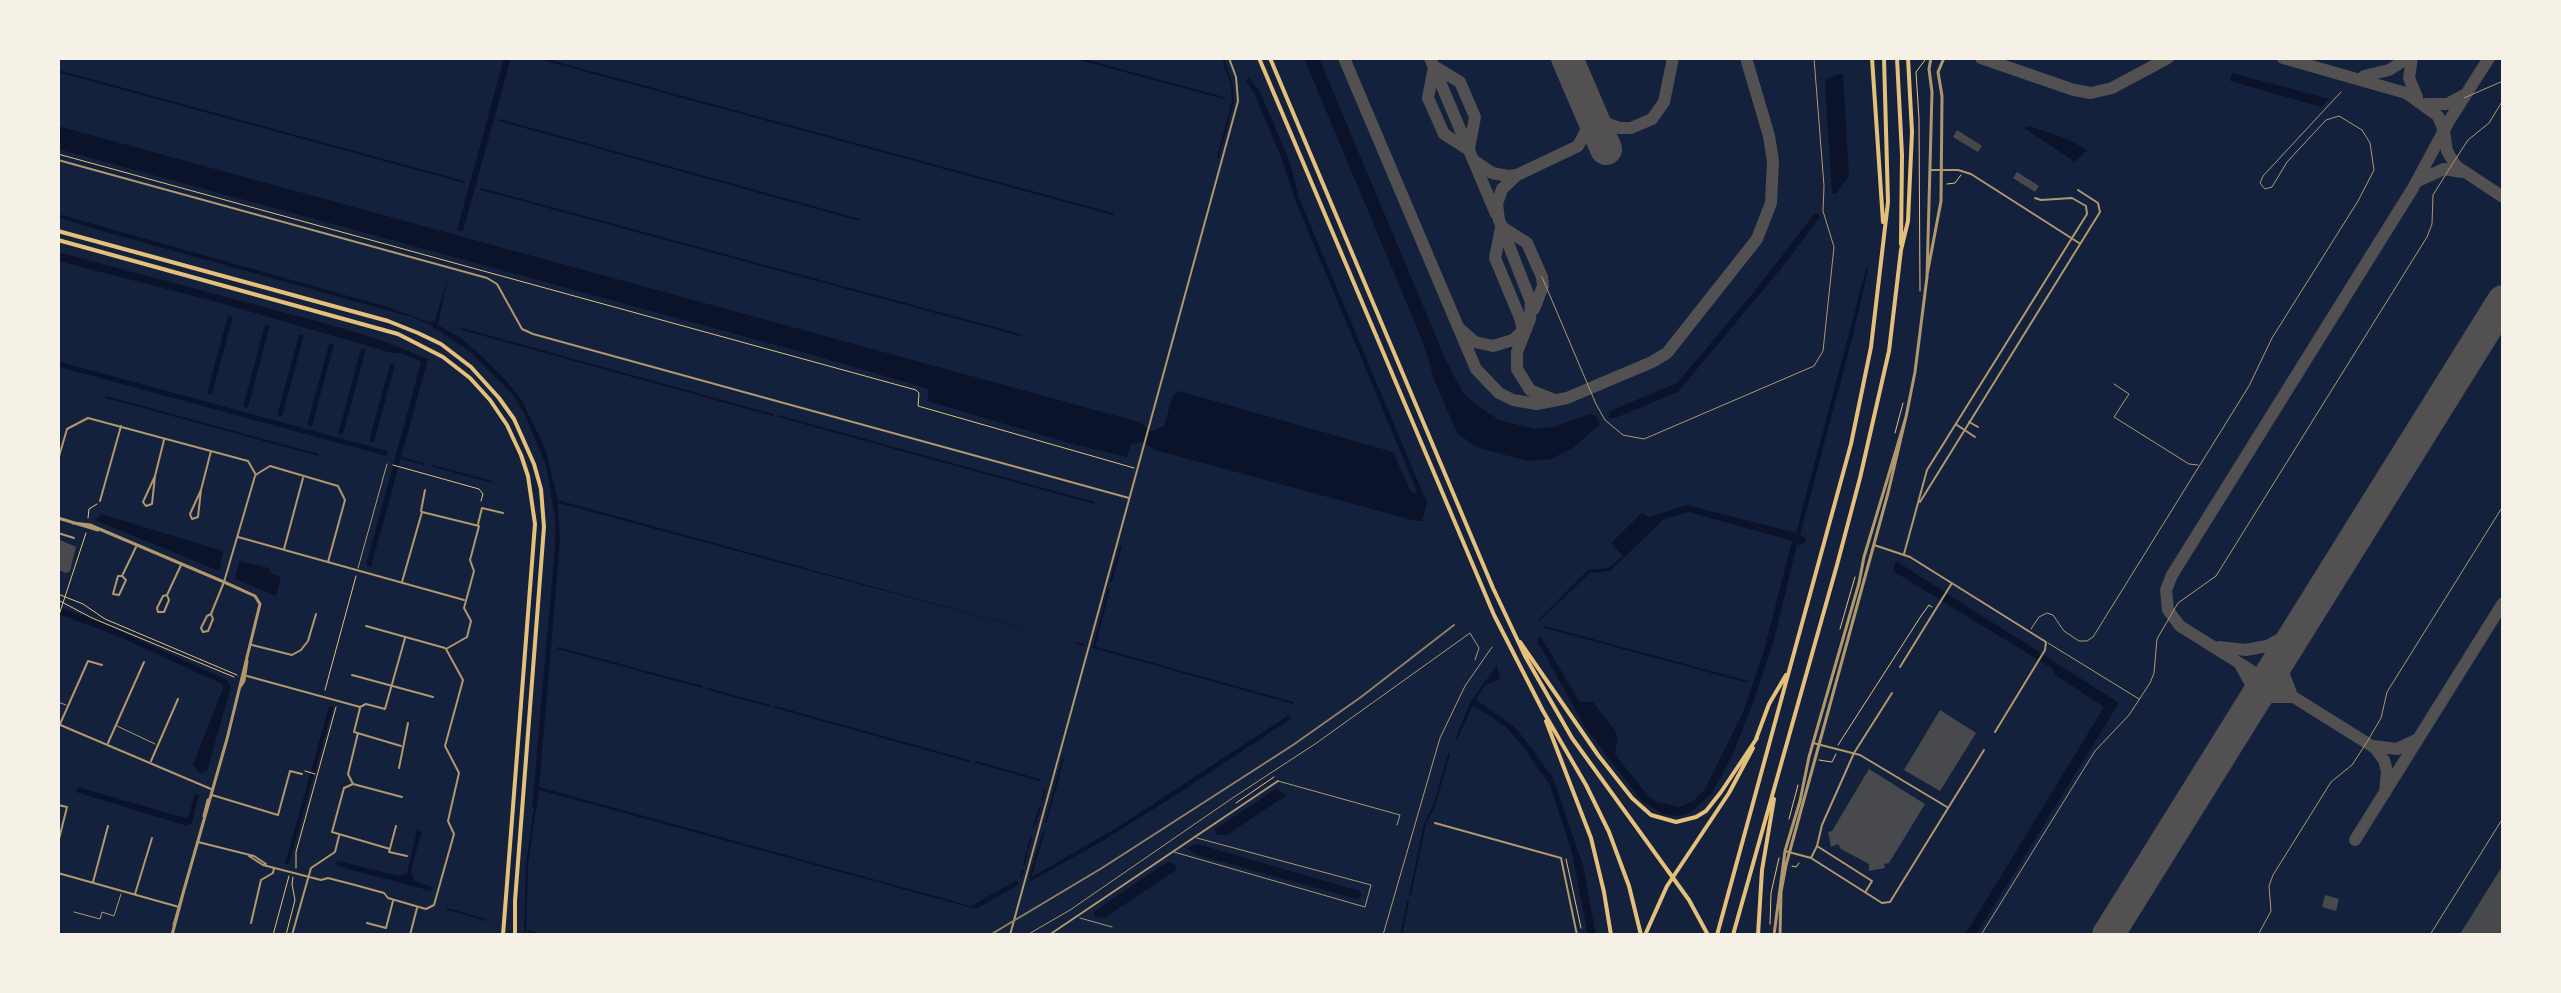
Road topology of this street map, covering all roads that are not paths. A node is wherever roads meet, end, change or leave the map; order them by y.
1 (1229, 58) edge
2 (1259, 58) edge
3 (1270, 58) edge
4 (1814, 58) edge
5 (1872, 58) edge
6 (1884, 58) edge
7 (1897, 58) edge
8 (1908, 58) edge
9 (1929, 58) edge
10 (1944, 58) edge
11 (2503, 81) edge
12 (2341, 92) dead end
13 (2464, 98) dead end
14 (2503, 100) edge
15 (58, 160) edge
16 (1930, 170) junction
17 (1942, 170) junction
18 (2078, 190) dead end
19 (2035, 198) dead end
20 (58, 231) edge
21 (1884, 232) junction
22 (2073, 238) junction
23 (58, 240) edge
24 (2080, 244) junction
25 (1901, 250) junction
26 (1542, 277) dead end
27 (1927, 277) junction
28 (2041, 289) junction
29 (2049, 293) junction
30 (1996, 362) junction
31 (2004, 367) junction
32 (2114, 384) dead end
33 (1969, 422) junction
34 (1957, 425) junction
35 (121, 426) junction
36 (1978, 427) dead end
37 (1963, 429) junction
38 (1975, 437) dead end
39 (165, 438) junction
40 (211, 451) junction
41 (58, 460) edge
42 (2202, 461) junction
43 (389, 464) road end
44 (256, 475) junction
45 (155, 476) junction
46 (304, 476) junction
47 (201, 490) junction
48 (425, 490) dead end
49 (1129, 498) junction
50 (100, 501) road end
51 (2503, 506) edge
52 (1917, 507) junction
53 (422, 512) junction
54 (503, 513) dead end
55 (58, 518) edge
56 (477, 525) junction
57 (58, 533) edge
58 (238, 537) junction
59 (74, 538) dead end
60 (137, 544) junction
61 (1871, 544) junction
62 (284, 550) junction
63 (1904, 554) junction
64 (328, 562) junction
65 (181, 564) junction
66 (357, 570) junction
67 (122, 576) junction
68 (224, 582) junction
69 (402, 582) junction
70 (1952, 582) junction
71 (167, 595) dead end
72 (466, 600) junction
73 (211, 614) dead end
74 (316, 614) dead end
75 (366, 626) dead end
76 (2030, 631) junction
77 (405, 638) junction
78 (1516, 638) junction
79 (2046, 642) junction
80 (251, 645) junction
81 (1492, 647) dead end
82 (446, 649) junction
83 (1475, 660) dead end
84 (144, 662) dead end
85 (102, 665) dead end
86 (1900, 667) dead end
87 (1789, 670) junction
88 (352, 675) dead end
89 (243, 677) junction
90 (392, 686) junction
91 (1892, 693) dead end
92 (433, 697) dead end
93 (178, 699) dead end
94 (2139, 699) junction
95 (58, 702) edge
96 (69, 706) junction
97 (360, 707) junction
98 (1543, 711) junction
99 (408, 723) dead end
100 (59, 724) edge
101 (116, 725) junction
102 (1995, 732) dead end
103 (358, 733) junction
104 (1757, 738) junction
105 (1815, 744) junction
106 (108, 745) junction
107 (157, 745) junction
108 (401, 746) junction
109 (1984, 750) dead end
110 (1854, 753) junction
111 (150, 762) junction
112 (399, 768) dead end
113 (302, 774) dead end
114 (1778, 778) junction
115 (1278, 781) joint
116 (353, 784) junction
117 (211, 792) junction
118 (402, 797) dead end
119 (58, 805) edge
120 (1948, 807) junction
121 (2503, 818) edge
122 (1435, 823) dead end
123 (1397, 825) dead end
124 (108, 826) dead end
125 (396, 826) dead end
126 (340, 835) junction
127 (1195, 836) junction
128 (152, 838) dead end
129 (198, 842) junction
130 (58, 843) edge
131 (1817, 846) junction
132 (390, 849) junction
133 (1173, 851) junction
134 (1787, 851) junction
135 (407, 856) dead end
136 (1811, 858) junction
137 (274, 867) junction
138 (58, 873) edge
139 (308, 877) junction
140 (93, 883) junction
141 (121, 891) junction
142 (1866, 892) junction
143 (135, 895) junction
144 (393, 900) junction
145 (179, 907) junction
146 (417, 907) junction
147 (74, 912) dead end
148 (1079, 915) junction
149 (251, 923) dead end
150 (367, 923) dead end
151 (1112, 927) dead end
152 (172, 935) edge
153 (292, 935) edge
154 (410, 935) edge
155 (503, 935) edge
156 (515, 935) edge
157 (1010, 935) edge
158 (1027, 935) edge
159 (1049, 935) edge
160 (1383, 935) edge
161 (1580, 935) edge
162 (1611, 935) edge
163 (1643, 935) edge
164 (1708, 935) edge
165 (1717, 935) edge
166 (1733, 935) edge
167 (1758, 935) edge
168 (1777, 935) edge
169 (1981, 935) edge
170 (2258, 935) edge
171 (2430, 935) edge

1 - 49 street
2 - 98 highway
3 - 78 highway
4 - 26 lane
5 - 21 highway
6 - 21 highway
7 - 25 highway
8 - 25 highway
9 - 16 street
10 - 17 street
11 - 13 lane
12 - 42 lane
14 - 94 lane
15 - 49 street
16 - 17 street
16 - 27 street
17 - 22 street
17 - 27 street
18 - 24 street
19 - 22 street
20 - 156 highway
21 - 87 highway
22 - 24 street
22 - 28 street
23 - 155 highway
24 - 29 street
25 - 114 highway
27 - 61 street
28 - 29 street
28 - 30 street
29 - 31 street
30 - 31 street
30 - 34 street
31 - 33 street
32 - 42 lane
33 - 36 street
33 - 37 street
34 - 37 street
34 - 52 street
35 - 39 street
35 - 41 street
35 - 50 street
37 - 38 street
37 - 52 street
39 - 40 street
39 - 45 street
40 - 44 street
40 - 47 street
42 - 76 lane
43 - 66 lane
44 - 46 street
44 - 58 street
45 - 45 street
46 - 62 street
46 - 64 street
47 - 47 street
48 - 53 street
49 - 157 street
51 - 170 lane
52 - 63 street
53 - 56 street
53 - 69 street
54 - 56 street
55 - 60 street
56 - 72 street
57 - 59 street
58 - 62 street
58 - 68 street
60 - 65 street
60 - 67 street
61 - 63 street
61 - 105 street
62 - 64 street
63 - 70 street
64 - 66 street
65 - 68 street
65 - 71 street
66 - 69 street
67 - 67 street
68 - 73 street
68 - 80 street
69 - 72 street
70 - 76 street
70 - 86 street
72 - 82 street
74 - 80 street
75 - 77 street
76 - 79 street
77 - 82 street
77 - 90 street
78 - 104 highway
78 - 164 highway
79 - 94 lane
79 - 102 street
80 - 89 street
81 - 160 lane
82 - 146 street
83 - 158 lane
84 - 101 street
85 - 96 street
87 - 104 highway
87 - 165 highway
88 - 90 street
89 - 97 street
89 - 117 street
90 - 92 street
90 - 97 street
91 - 110 street
93 - 107 street
94 - 169 lane
95 - 96 lane
96 - 100 street
97 - 103 street
98 - 162 highway
98 - 163 highway
99 - 108 street
100 - 106 street
101 - 106 street
101 - 107 lane
103 - 108 street
103 - 116 street
104 - 163 highway
105 - 110 street
105 - 134 street
105 - 134 street
106 - 111 street
107 - 111 street
108 - 112 street
109 - 120 street
110 - 120 street
110 - 131 street
111 - 117 street
113 - 117 street
114 - 166 highway
114 - 167 highway
115 - 123 lane
115 - 127 street
116 - 118 street
116 - 126 street
117 - 129 street
119 - 130 street
120 - 142 street
121 - 171 lane
122 - 161 street
124 - 140 street
125 - 132 street
126 - 132 street
126 - 139 street
127 - 133 street
127 - 133 lane
128 - 143 street
129 - 137 street
129 - 145 street
131 - 136 street
131 - 142 street
132 - 135 street
133 - 148 street
134 - 136 street
134 - 168 street
136 - 142 street
137 - 139 street
137 - 149 street
138 - 140 street
139 - 144 street
139 - 153 street
140 - 141 street
141 - 143 street
141 - 147 lane
143 - 145 street
144 - 146 street
144 - 150 street
145 - 152 street
146 - 154 street
148 - 151 lane
148 - 159 street

